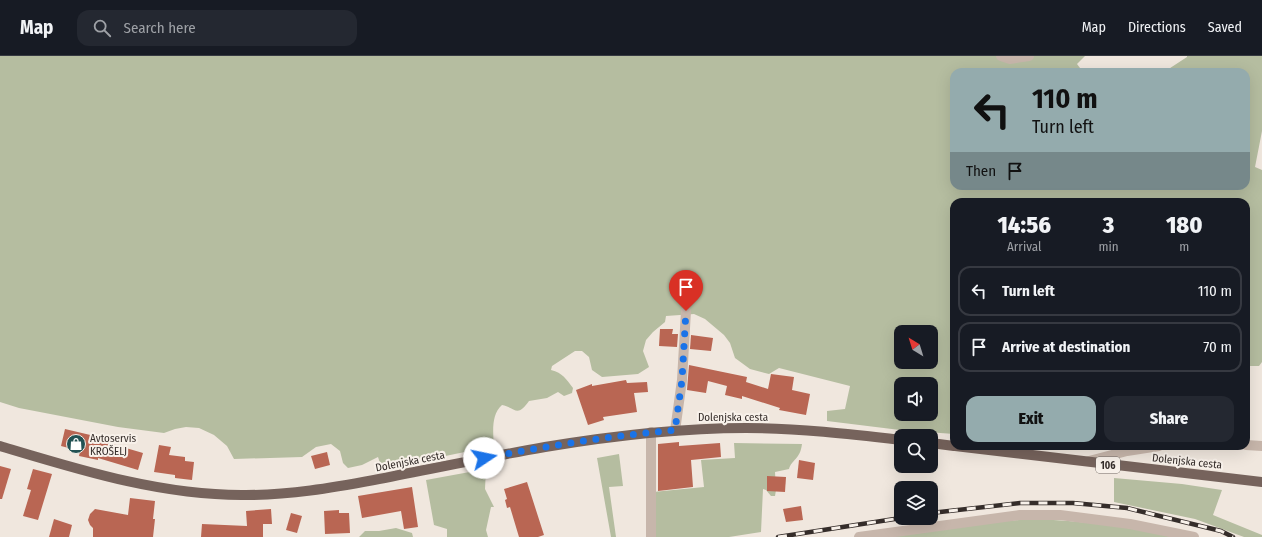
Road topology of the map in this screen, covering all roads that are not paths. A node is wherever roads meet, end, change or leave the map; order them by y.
1 (1001, 56) edge
2 (1029, 56) edge
3 (686, 311) dead end
4 (675, 430) junction
5 (651, 432) junction
6 (894, 439) edge
7 (938, 444) edge
8 (950, 445) edge
9 (1250, 445) edge
10 (0, 446) edge
11 (1262, 446) edge
12 (987, 450) edge
13 (1133, 450) edge
14 (1086, 462) junction
15 (1262, 482) edge
16 (651, 537) edge
17 (858, 537) edge
18 (1194, 537) edge

1 - 2 street
3 - 4 street
4 - 5 main road, Dolenjska cesta
4 - 6 main road, Dolenjska cesta
5 - 10 main road, Dolenjska cesta
5 - 16 street
7 - 8 main road, Dolenjska cesta / 106
9 - 11 street
12 - 14 main road, Dolenjska cesta / 106
13 - 14 street, Dolenjska cesta
14 - 15 main road, Dolenjska cesta / 106
17 - 18 street

